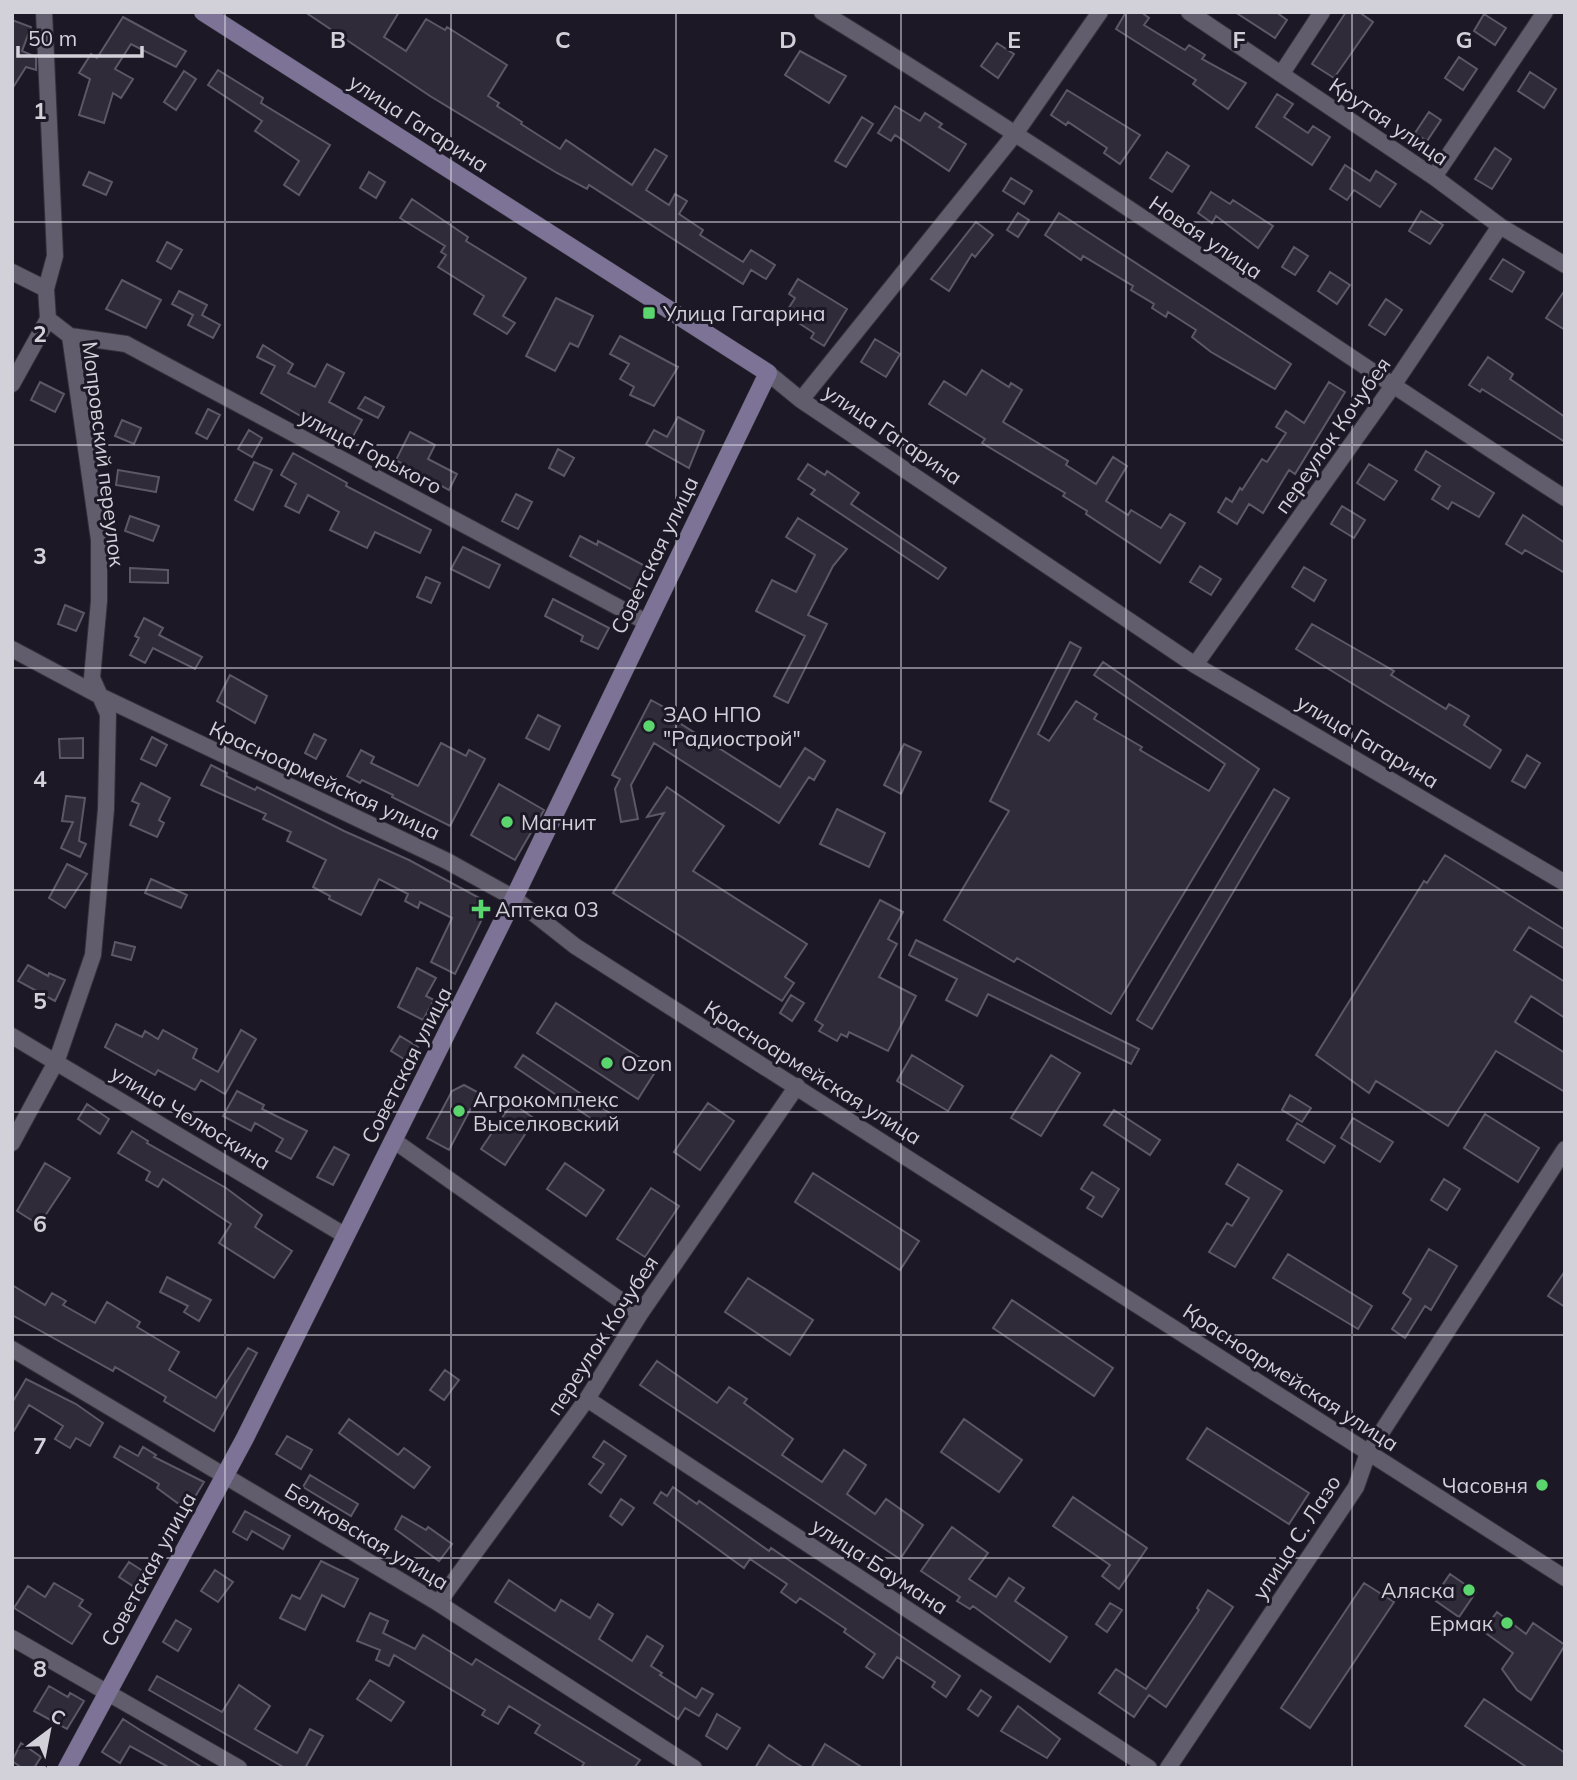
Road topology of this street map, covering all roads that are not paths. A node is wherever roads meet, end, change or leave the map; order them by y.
1 (44, 12) edge
2 (204, 12) edge
3 (822, 12) edge
4 (1100, 12) edge
5 (1189, 12) edge
6 (1322, 12) edge
7 (1545, 12) edge
8 (842, 18) edge
9 (1282, 73) junction
10 (1015, 134) junction
11 (1434, 177) junction
12 (1500, 226) junction
13 (1565, 265) edge
14 (12, 272) edge
15 (46, 289) junction
16 (48, 319) junction
17 (71, 336) junction
18 (768, 373) junction
19 (12, 384) edge
20 (1392, 387) junction
21 (801, 400) junction
22 (1565, 498) edge
23 (646, 622) junction
24 (12, 649) edge
25 (1195, 665) junction
26 (100, 696) junction
27 (1565, 883) edge
28 (514, 898) junction
29 (12, 1036) edge
30 (57, 1060) junction
31 (797, 1086) junction
32 (393, 1140) junction
33 (12, 1143) edge
34 (1565, 1149) edge
35 (346, 1236) junction
36 (640, 1314) junction
37 (12, 1349) edge
38 (587, 1399) junction
39 (1368, 1453) junction
40 (226, 1475) junction
41 (1565, 1578) edge
42 (438, 1603) junction
43 (12, 1638) edge
44 (107, 1691) junction
45 (67, 1768) edge
46 (239, 1768) edge
47 (694, 1768) edge
48 (1149, 1768) edge
49 (1168, 1768) edge

1 - 15 street
2 - 18 street, улица Гагарина
3 - 8 street, Новая улица
4 - 10 street
5 - 9 street, Крутая улица
6 - 9 street
7 - 11 street
8 - 10 street, Новая улица
9 - 11 street, Крутая улица
10 - 20 street, Новая улица
10 - 21 street
11 - 12 street, Крутая улица
12 - 13 street, Крутая улица
12 - 20 street, переулок Кочубея
14 - 15 street
15 - 16 street
16 - 17 street, Мопровский переулок
16 - 19 street
17 - 23 street, улица Горького
17 - 26 street, Мопровский переулок
18 - 21 street, улица Гагарина
18 - 23 street, Советская улица
20 - 22 street, Новая улица
20 - 25 street, переулок Кочубея
21 - 25 street, улица Гагарина
23 - 28 street, Советская улица
24 - 26 street, Красноармейская улица
25 - 27 street, улица Гагарина
26 - 28 street, Красноармейская улица
26 - 30 street, Мопровский переулок
28 - 31 street, Красноармейская улица
28 - 32 street, Советская улица
29 - 30 street, улица Челюскина
30 - 33 street, Мопровский переулок
30 - 35 street, улица Челюскина
31 - 36 street, переулок Кочубея
31 - 39 street, Красноармейская улица
32 - 35 street, Советская улица
32 - 36 street
34 - 39 street, улица С. Лазо
35 - 40 street, Советская улица
36 - 38 street, переулок Кочубея
37 - 40 street, Белковская улица
38 - 42 street, переулок Кочубея
38 - 48 street, улица Баумана
39 - 41 street, Красноармейская улица
39 - 49 street, улица С. Лазо
40 - 42 street, Белковская улица
40 - 44 street, Советская улица
42 - 47 street, Белковская улица
43 - 44 street
44 - 45 street, Советская улица
44 - 46 street

